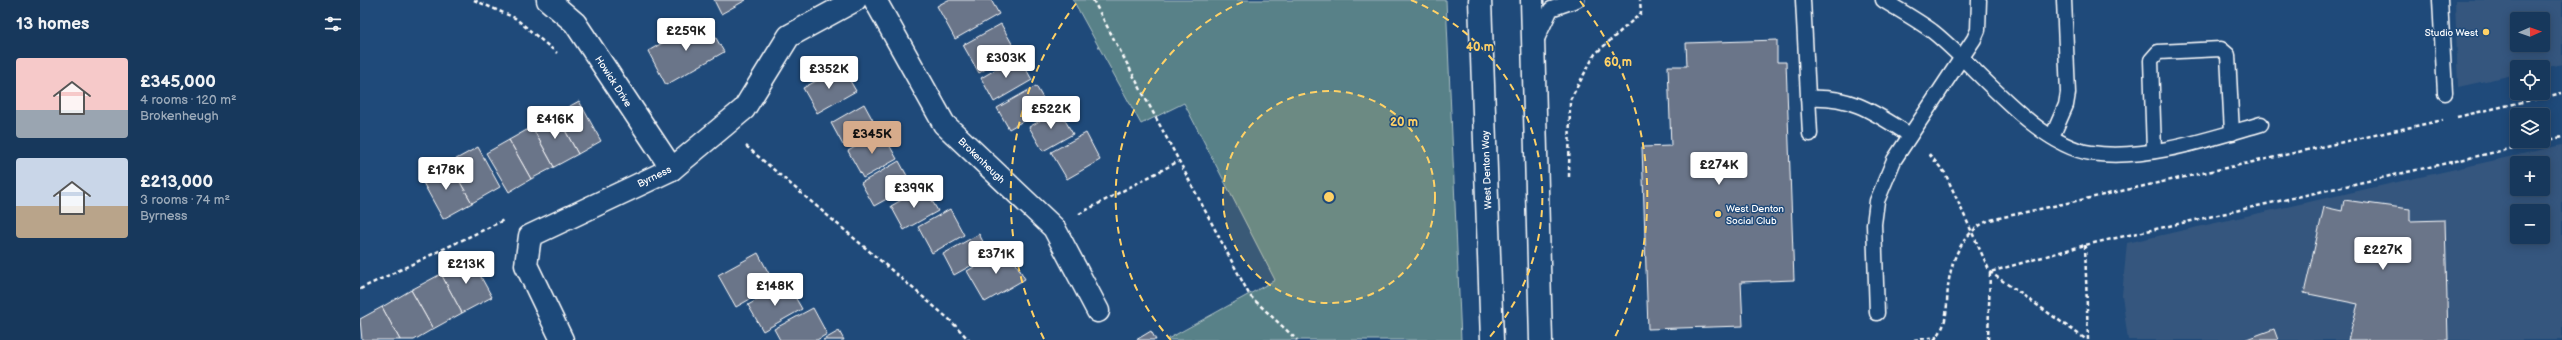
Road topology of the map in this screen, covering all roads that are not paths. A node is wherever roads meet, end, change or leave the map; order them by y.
1 (548, 0) edge
2 (855, 0) edge
3 (875, 0) edge
4 (1480, 0) edge
5 (1532, 0) edge
6 (1578, 0) edge
7 (1803, 0) edge
8 (1883, 0) edge
9 (1979, 0) edge
10 (2064, 0) edge
11 (2440, 0) edge
12 (1534, 47) junction
13 (1961, 57) junction
14 (2445, 93) dead end
15 (1808, 98) junction
16 (2261, 124) dead end
17 (2232, 133) junction
18 (1810, 134) dead end
19 (1910, 135) junction
20 (2052, 137) junction
21 (2154, 151) junction
22 (672, 169) junction
23 (1098, 311) dead end
24 (1878, 313) dead end
25 (1541, 331) edge
26 (562, 340) edge
27 (1492, 340) edge

1 - 22 street, Howick Drive
2 - 22 street, Byrness
3 - 23 street, Brokenheugh
4 - 27 street, West Denton Way
5 - 12 street
6 - 12 lane
7 - 15 lane
8 - 13 lane
9 - 13 lane
10 - 20 lane
11 - 14 lane
12 - 25 street
13 - 19 lane
13 - 20 lane
15 - 18 lane
15 - 19 lane
16 - 17 lane
17 - 21 lane
17 - 21 lane
19 - 24 lane
20 - 21 lane
22 - 26 street, Byrness

